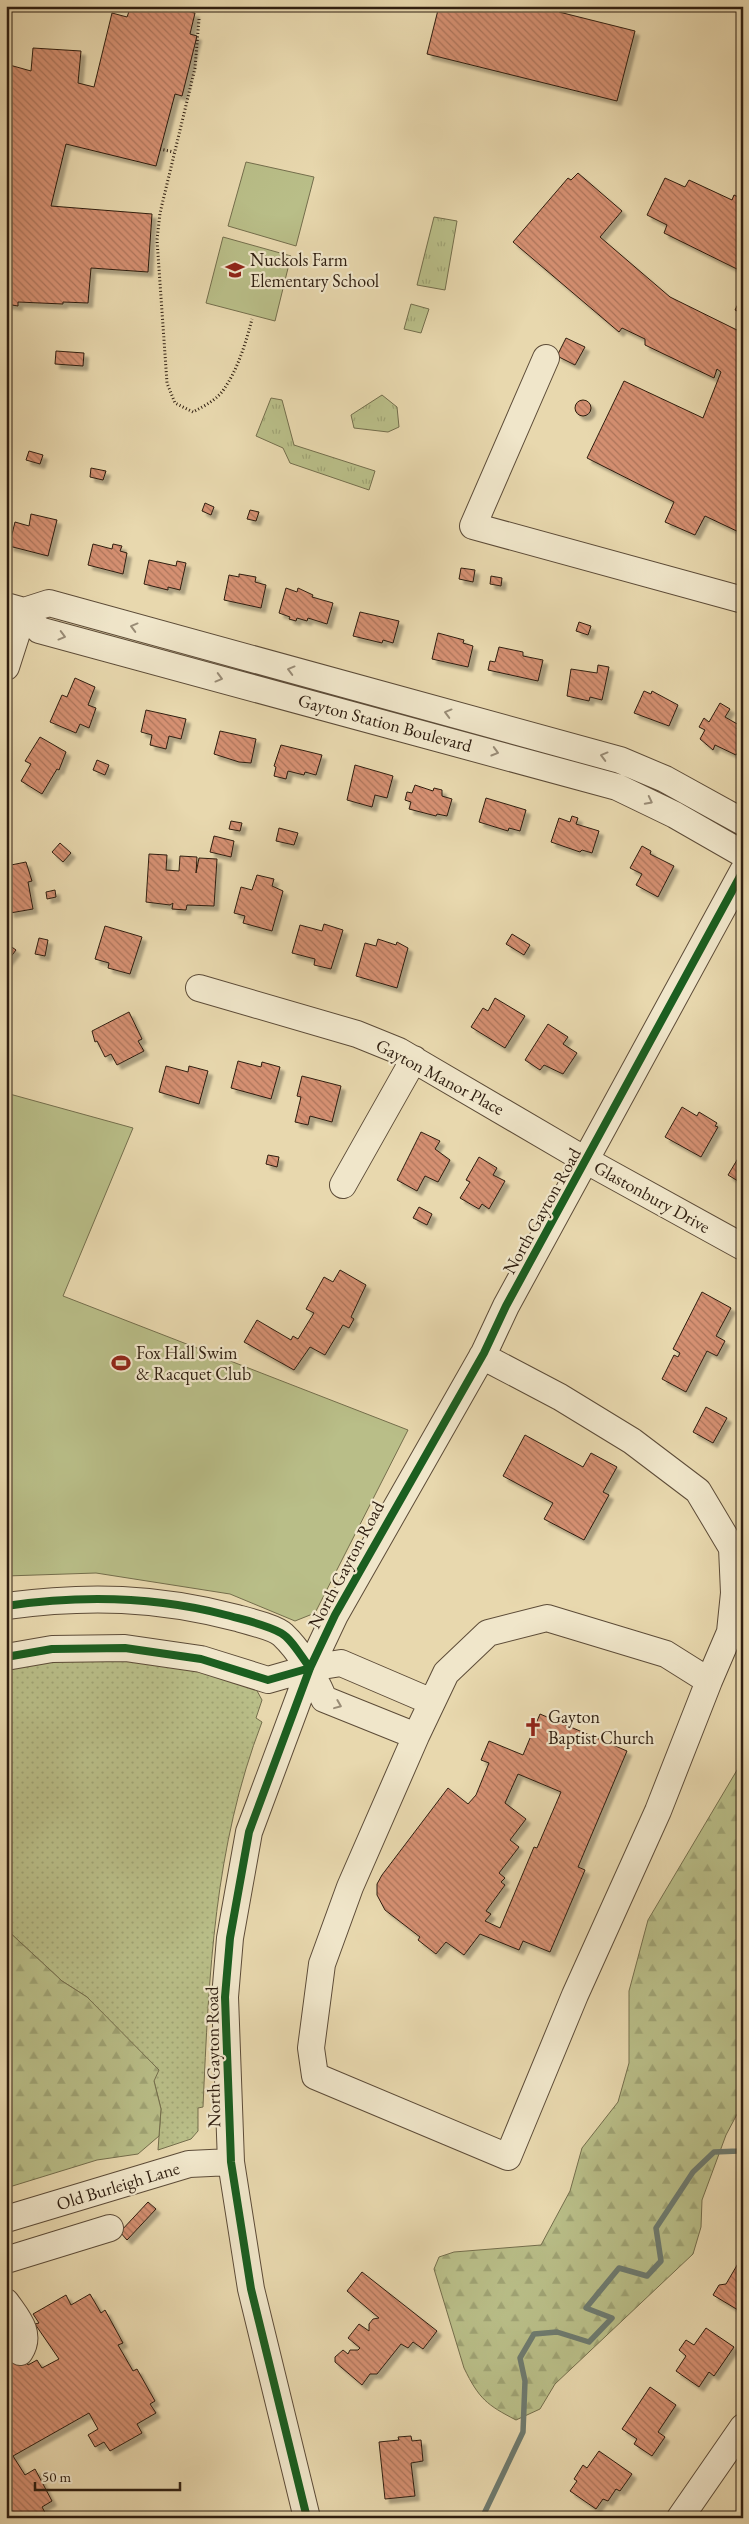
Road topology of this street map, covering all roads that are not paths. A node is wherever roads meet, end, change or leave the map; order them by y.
1 (546, 358) dead end
2 (743, 600) edge
3 (15, 609) edge
4 (6, 667) edge
5 (743, 822) edge
6 (743, 854) edge
7 (743, 871) edge
8 (199, 988) dead end
9 (414, 1059) junction
10 (587, 1161) junction
11 (343, 1185) dead end
12 (743, 1247) edge
13 (482, 1356) junction
14 (6, 1606) edge
15 (6, 1657) edge
16 (310, 1668) junction
17 (709, 1681) junction
18 (432, 1702) junction
19 (416, 1736) junction
20 (231, 2162) junction
21 (6, 2219) edge
22 (110, 2228) dead end
23 (6, 2260) edge
24 (6, 2302) edge
25 (20, 2352) dead end
26 (743, 2427) edge
27 (734, 2459) edge
28 (307, 2518) edge
29 (680, 2518) edge

1 - 2 street
3 - 4 street
5 -> 3 street, Gayton Station Boulevard
3 -> 6 street, Gayton Station Boulevard
7 - 10 street, North Gayton Road
8 - 9 street, Gayton Manor Place
9 - 10 street, Gayton Manor Place
9 - 11 street
10 - 12 street, Glastonbury Drive
10 - 13 street, North Gayton Road
13 - 16 street, North Gayton Road
13 - 17 street
14 - 16 street
15 - 16 street
16 - 18 street
16 -> 19 street
16 - 20 street, North Gayton Road
17 - 18 street
17 - 19 street
18 - 19 street
20 - 21 street, Old Burleigh Lane
20 - 28 street, North Gayton Road
22 - 23 street
24 - 25 street
26 - 27 street
27 - 29 street

